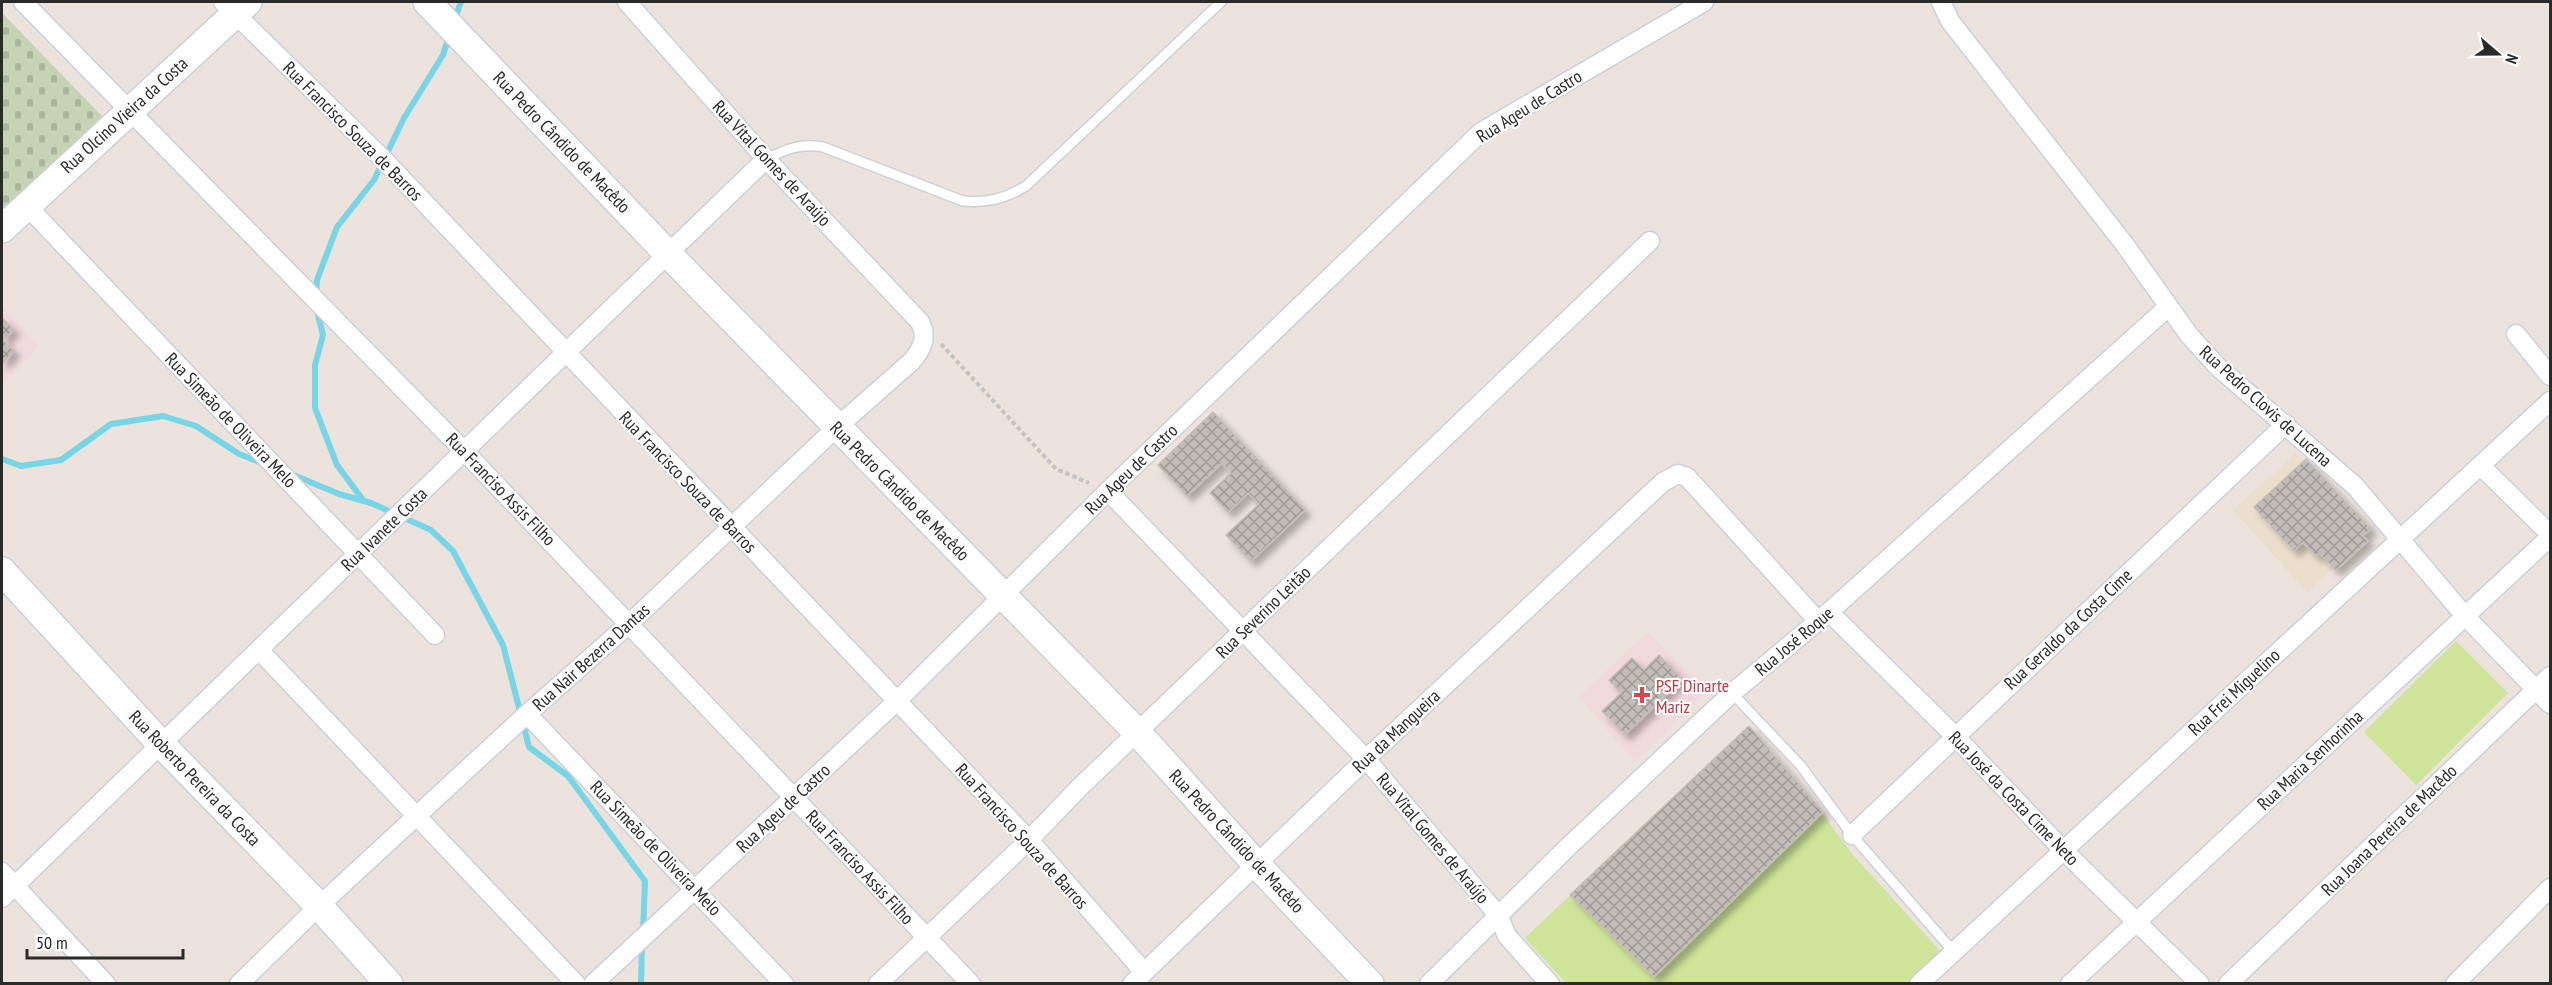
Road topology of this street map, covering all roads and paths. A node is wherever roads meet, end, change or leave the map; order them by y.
1 (23, 2) edge
2 (427, 2) edge
3 (627, 2) edge
4 (1221, 2) edge
5 (1704, 2) edge
6 (1941, 2) edge
7 (235, 5) edge
8 (130, 109) junction
9 (766, 159) junction
10 (26, 205) junction
11 (2, 229) edge
12 (1650, 241) dead end
13 (668, 254) junction
14 (2168, 307) junction
15 (921, 322) junction
16 (2516, 334) dead end
17 (566, 355) junction
18 (2550, 376) edge
19 (2550, 401) edge
20 (2286, 424) junction
21 (837, 427) junction
22 (464, 452) junction
23 (2481, 466) junction
24 (1663, 482) joint
25 (1108, 491) junction
26 (730, 526) junction
27 (2550, 536) edge
28 (2399, 540) junction
29 (359, 553) junction
30 (2, 571) edge
31 (1002, 595) junction
32 (1823, 616) junction
33 (2465, 616) junction
34 (630, 623) junction
35 (1242, 632) junction
36 (435, 635) dead end
37 (259, 650) junction
38 (2550, 676) edge
39 (2536, 690) junction
40 (1732, 693) junction
41 (897, 701) junction
42 (2550, 704) edge
43 (527, 714) junction
44 (1137, 732) junction
45 (1955, 736) junction
46 (160, 743) junction
47 (1366, 759) junction
48 (795, 798) junction
49 (417, 816) junction
50 (1852, 835) junction
51 (1029, 840) junction
52 (2063, 850) junction
53 (1257, 865) junction
54 (2, 872) edge
55 (694, 888) junction
56 (2550, 888) edge
57 (8, 892) edge
58 (319, 906) junction
59 (1498, 915) junction
60 (2138, 920) junction
61 (926, 937) junction
62 (1953, 951) junction
63 (1138, 978) edge
64 (106, 984) edge
65 (239, 984) edge
66 (389, 984) edge
67 (576, 984) edge
68 (593, 984) edge
69 (784, 984) edge
70 (878, 984) edge
71 (971, 984) edge
72 (1370, 984) edge
73 (1429, 984) edge
74 (1550, 984) edge
75 (1919, 984) edge
76 (2070, 984) edge
77 (2200, 984) edge
78 (2228, 984) edge
79 (2455, 984) edge

1 - 8 street, Rua Franciso Assis Filho
2 - 13 street, Rua Pedro Cândido de Macêdo
3 - 9 street, Rua Vital Gomes de Araújo
4 - 9 lane
5 - 25 street, Rua Ageu de Castro
6 - 14 street, Rua Pedro Clovis de Lucena
7 - 8 street, Rua Olcino Vieira da Costa
7 - 17 street, Rua Francisco Souza de Barros
8 - 10 street, Rua Olcino Vieira da Costa
8 - 22 street, Rua Franciso Assis Filho
9 - 13 street, Rua Ivanete Costa
9 - 15 street, Rua Vital Gomes de Araújo
10 - 11 street, Rua Olcino Vieira da Costa
10 - 29 street, Rua Simeão de Oliveira Melo
12 - 35 street, Rua Severino Leitão
13 - 17 street, Rua Ivanete Costa
13 - 21 street, Rua Pedro Cândido de Macêdo
14 - 20 street, Rua Pedro Clovis de Lucena
14 - 32 street, Rua José Roque
15 - 21 street, Rua Nair Bezerra Dantas
15 - 25 path
16 - 18 street
17 - 22 street, Rua Ivanete Costa
17 - 26 street, Rua Francisco Souza de Barros
19 - 23 street, Rua Frei Miguelino
20 - 28 street, Rua Pedro Clovis de Lucena
20 - 45 street, Rua Geraldo da Costa Cime
21 - 26 street, Rua Nair Bezerra Dantas
21 - 31 street, Rua Pedro Cândido de Macêdo
22 - 29 street, Rua Ivanete Costa
22 - 34 street, Rua Franciso Assis Filho
23 - 27 street
23 - 28 street, Rua Frei Miguelino
24 - 32 street, Rua José da Costa Cime Neto
24 - 47 street, Rua da Mangueira
25 - 31 street, Rua Ageu de Castro
25 - 35 street, Rua Vital Gomes de Araújo
26 - 34 street, Rua Nair Bezerra Dantas
26 - 41 street, Rua Francisco Souza de Barros
27 - 33 street, Rua Maria Senhorinha
28 - 33 street, Rua Pedro Clovis de Lucena
28 - 52 street, Rua Frei Miguelino
29 - 36 street, Rua Simeão de Oliveira Melo
29 - 37 street, Rua Ivanete Costa
30 - 46 street, Rua Roberto Pereira da Costa
31 - 41 street, Rua Ageu de Castro
31 - 44 street, Rua Pedro Cândido de Macêdo
32 - 40 street, Rua José Roque
32 - 45 street, Rua José da Costa Cime Neto
33 - 39 street, Rua Pedro Clovis de Lucena
33 - 60 street, Rua Maria Senhorinha
34 - 43 street, Rua Nair Bezerra Dantas
34 - 48 street, Rua Franciso Assis Filho
35 - 44 street, Rua Severino Leitão
35 - 47 street, Rua Vital Gomes de Araújo
37 - 46 street, Rua Ivanete Costa
37 - 49 street
38 - 39 street, Rua Joana Pereira de Macêdo
39 - 42 street, Rua Pedro Clovis de Lucena
39 - 78 street, Rua Joana Pereira de Macêdo
40 - 50 lane
40 - 59 street, Rua José Roque
41 - 48 street, Rua Ageu de Castro
41 - 51 street, Rua Francisco Souza de Barros
43 - 49 street, Rua Nair Bezerra Dantas
43 - 55 street, Rua Simeão de Oliveira Melo
44 - 51 street, Rua Severino Leitão
44 - 53 street, Rua Pedro Cândido de Macêdo
45 - 50 street, Rua Geraldo da Costa Cime
45 - 52 street, Rua José da Costa Cime Neto
46 - 57 street, Rua Ivanete Costa
46 - 58 street, Rua Roberto Pereira da Costa
47 - 53 street, Rua da Mangueira
47 - 59 street, Rua Vital Gomes de Araújo
48 - 55 street, Rua Ageu de Castro
48 - 61 street, Rua Franciso Assis Filho
49 - 58 street, Rua Nair Bezerra Dantas
49 - 67 street
50 - 62 lane
51 - 61 street, Rua Severino Leitão
51 - 63 street, Rua Francisco Souza de Barros
52 - 60 street, Rua José da Costa Cime Neto
52 - 62 street, Rua Frei Miguelino
53 - 63 street, Rua da Mangueira
53 - 72 street, Rua Pedro Cândido de Macêdo
54 - 57 street
55 - 68 street, Rua Ageu de Castro
55 - 69 street, Rua Simeão de Oliveira Melo
56 - 79 street
57 - 64 street
58 - 65 street, Rua Nair Bezerra Dantas
58 - 66 street, Rua Roberto Pereira da Costa
59 - 73 street, Rua José Roque
59 - 74 street, Rua Vital Gomes de Araújo
60 - 76 street, Rua Maria Senhorinha
60 - 77 street, Rua José da Costa Cime Neto
61 - 70 street, Rua Severino Leitão
61 - 71 street, Rua Franciso Assis Filho
62 - 75 street, Rua Frei Miguelino

